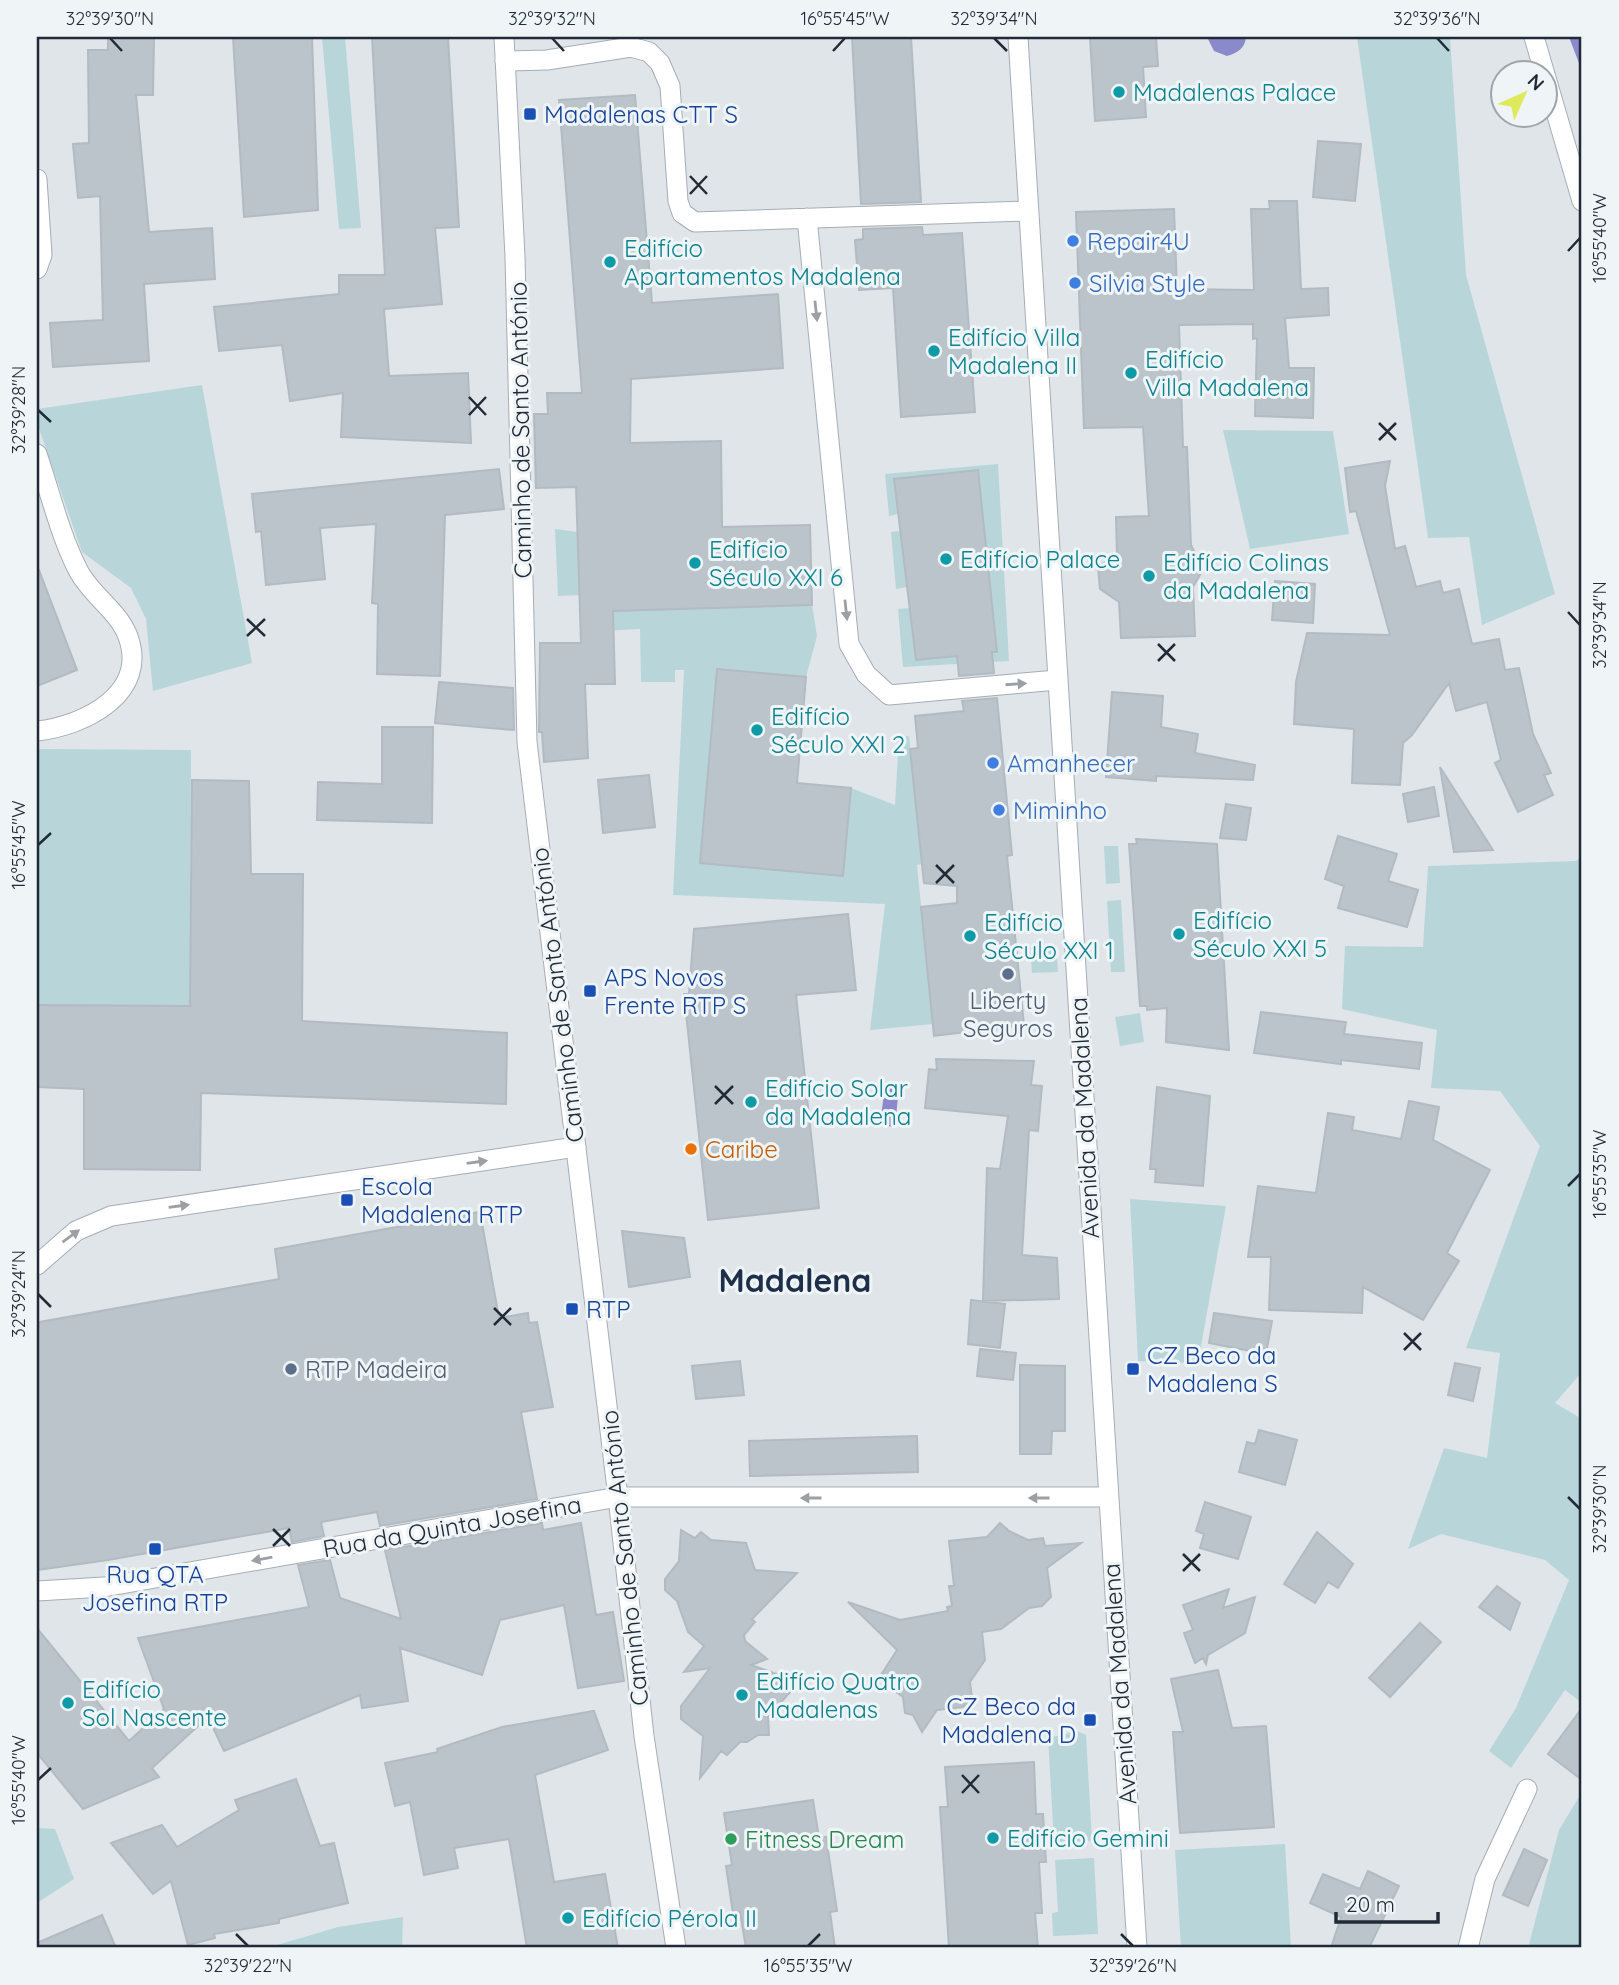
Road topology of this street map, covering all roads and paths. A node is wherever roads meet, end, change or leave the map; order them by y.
1 (504, 37) edge
2 (1018, 37) edge
3 (1534, 37) edge
4 (505, 61) junction
5 (37, 179) edge
6 (1582, 201) edge
7 (1028, 211) junction
8 (807, 218) junction
9 (37, 270) edge
10 (37, 454) edge
11 (1057, 680) junction
12 (37, 731) edge
13 (576, 1147) junction
14 (37, 1265) edge
15 (618, 1497) junction
16 (1107, 1497) junction
17 (37, 1591) edge
18 (1527, 1789) dead end
19 (676, 1948) edge
20 (1137, 1948) edge
21 (1468, 1948) edge

1 - 4 street, Caminho de Santo António
2 - 7 street, Avenida da Madalena
3 - 6 street
4 - 8 street
4 - 13 street, Caminho de Santo António
5 - 9 street
7 - 8 street
7 - 11 street, Avenida da Madalena
8 -> 11 street
10 - 12 street
11 - 16 street, Avenida da Madalena
14 -> 13 street
13 - 15 street, Caminho de Santo António
16 -> 15 street, Rua da Quinta Josefina
15 -> 17 street, Rua da Quinta Josefina
15 - 19 street, Caminho de Santo António
16 - 20 street, Avenida da Madalena
18 - 21 street

